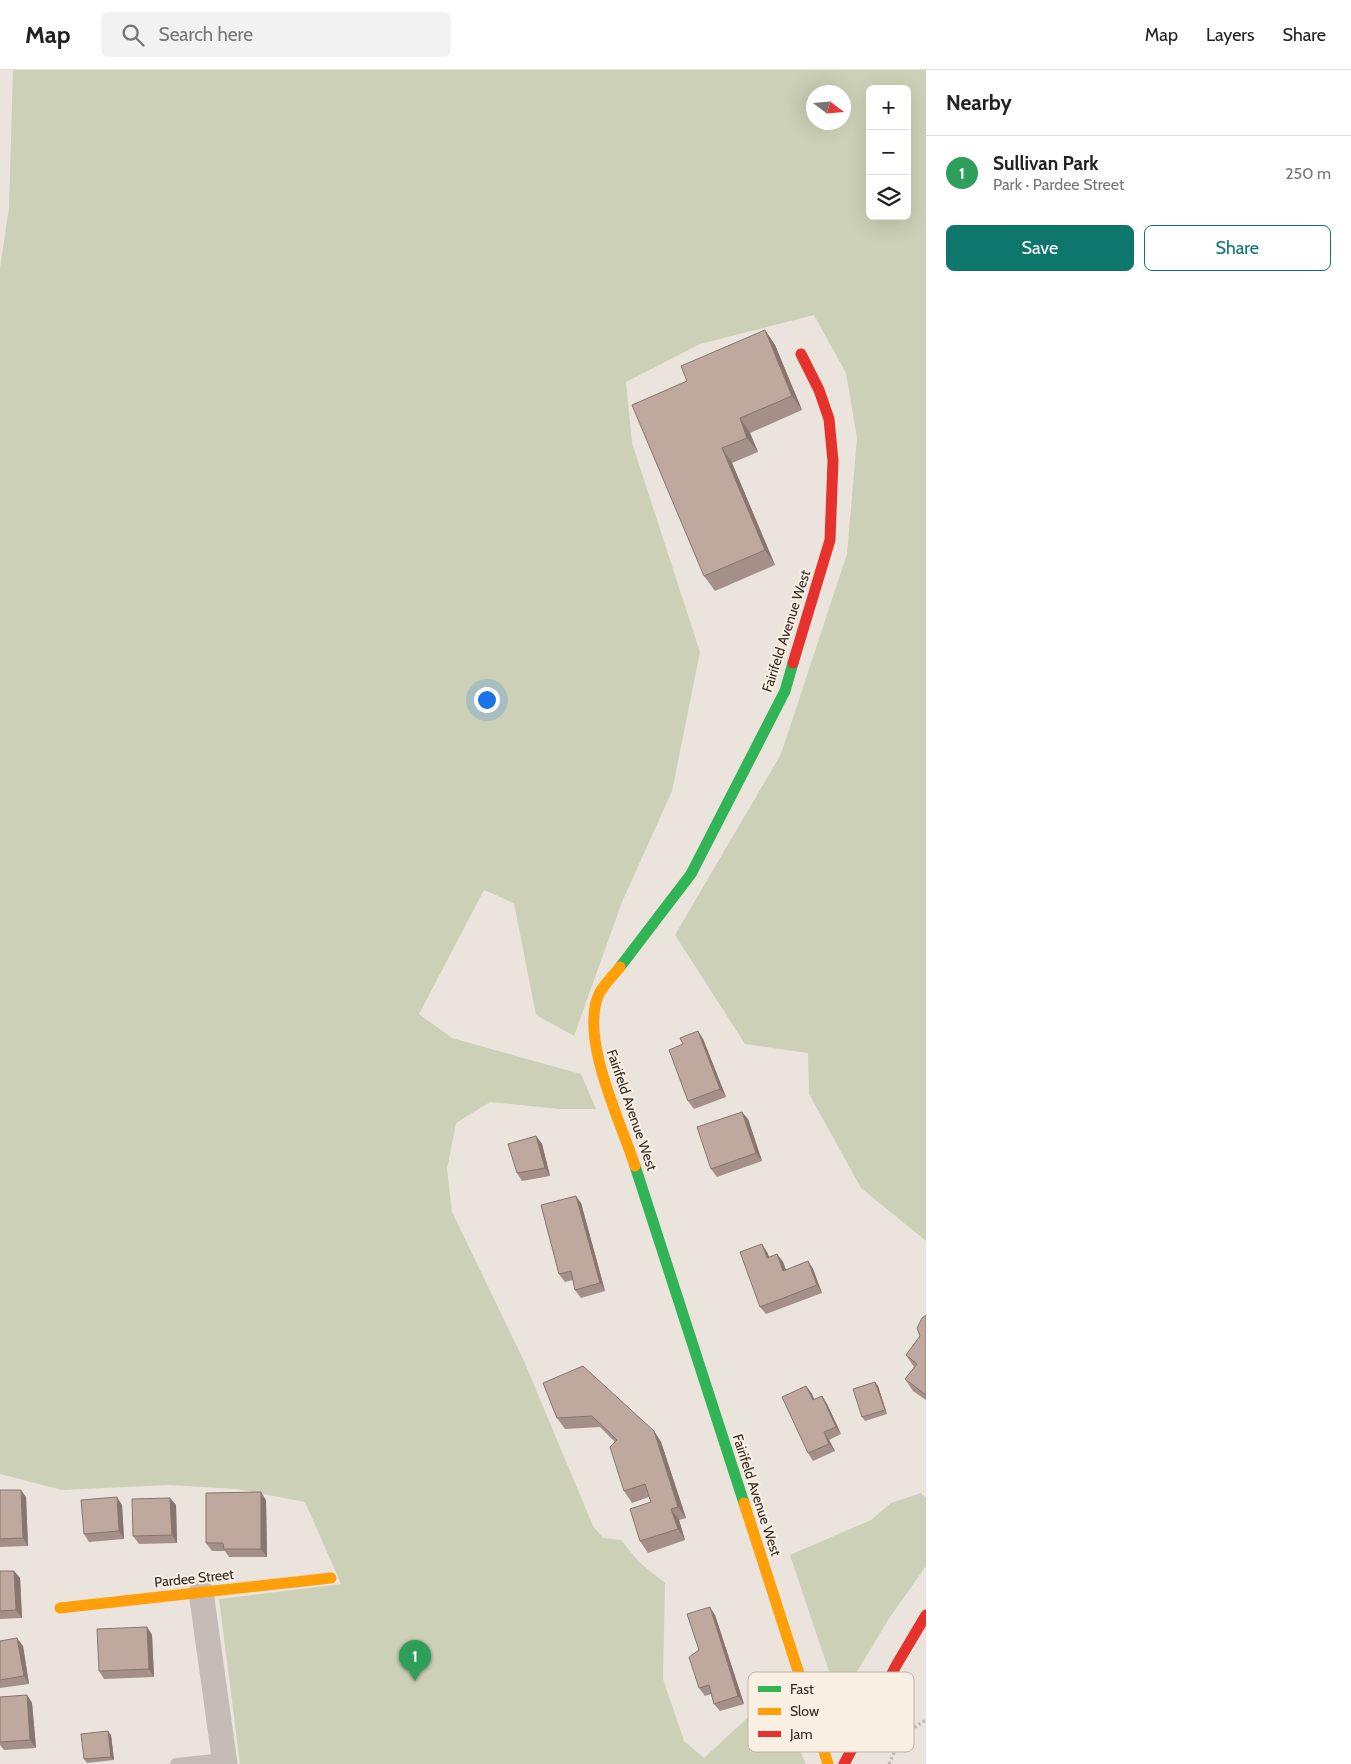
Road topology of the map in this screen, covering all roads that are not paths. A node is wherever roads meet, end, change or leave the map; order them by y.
1 (801, 354) dead end
2 (330, 1578) dead end
3 (201, 1592) junction
4 (60, 1608) dead end
5 (926, 1615) edge
6 (798, 1672) edge
7 (893, 1672) edge
8 (824, 1752) edge
9 (850, 1752) edge
10 (225, 1762) edge
11 (176, 1764) edge
12 (828, 1764) edge
13 (844, 1764) edge

1 - 6 street, Fairifeld Avenue West
2 - 3 street, Pardee Street
3 - 4 street, Pardee Street
3 - 10 street
5 - 7 street
8 - 12 street, Fairifeld Avenue West
9 - 13 street
10 - 11 lane

